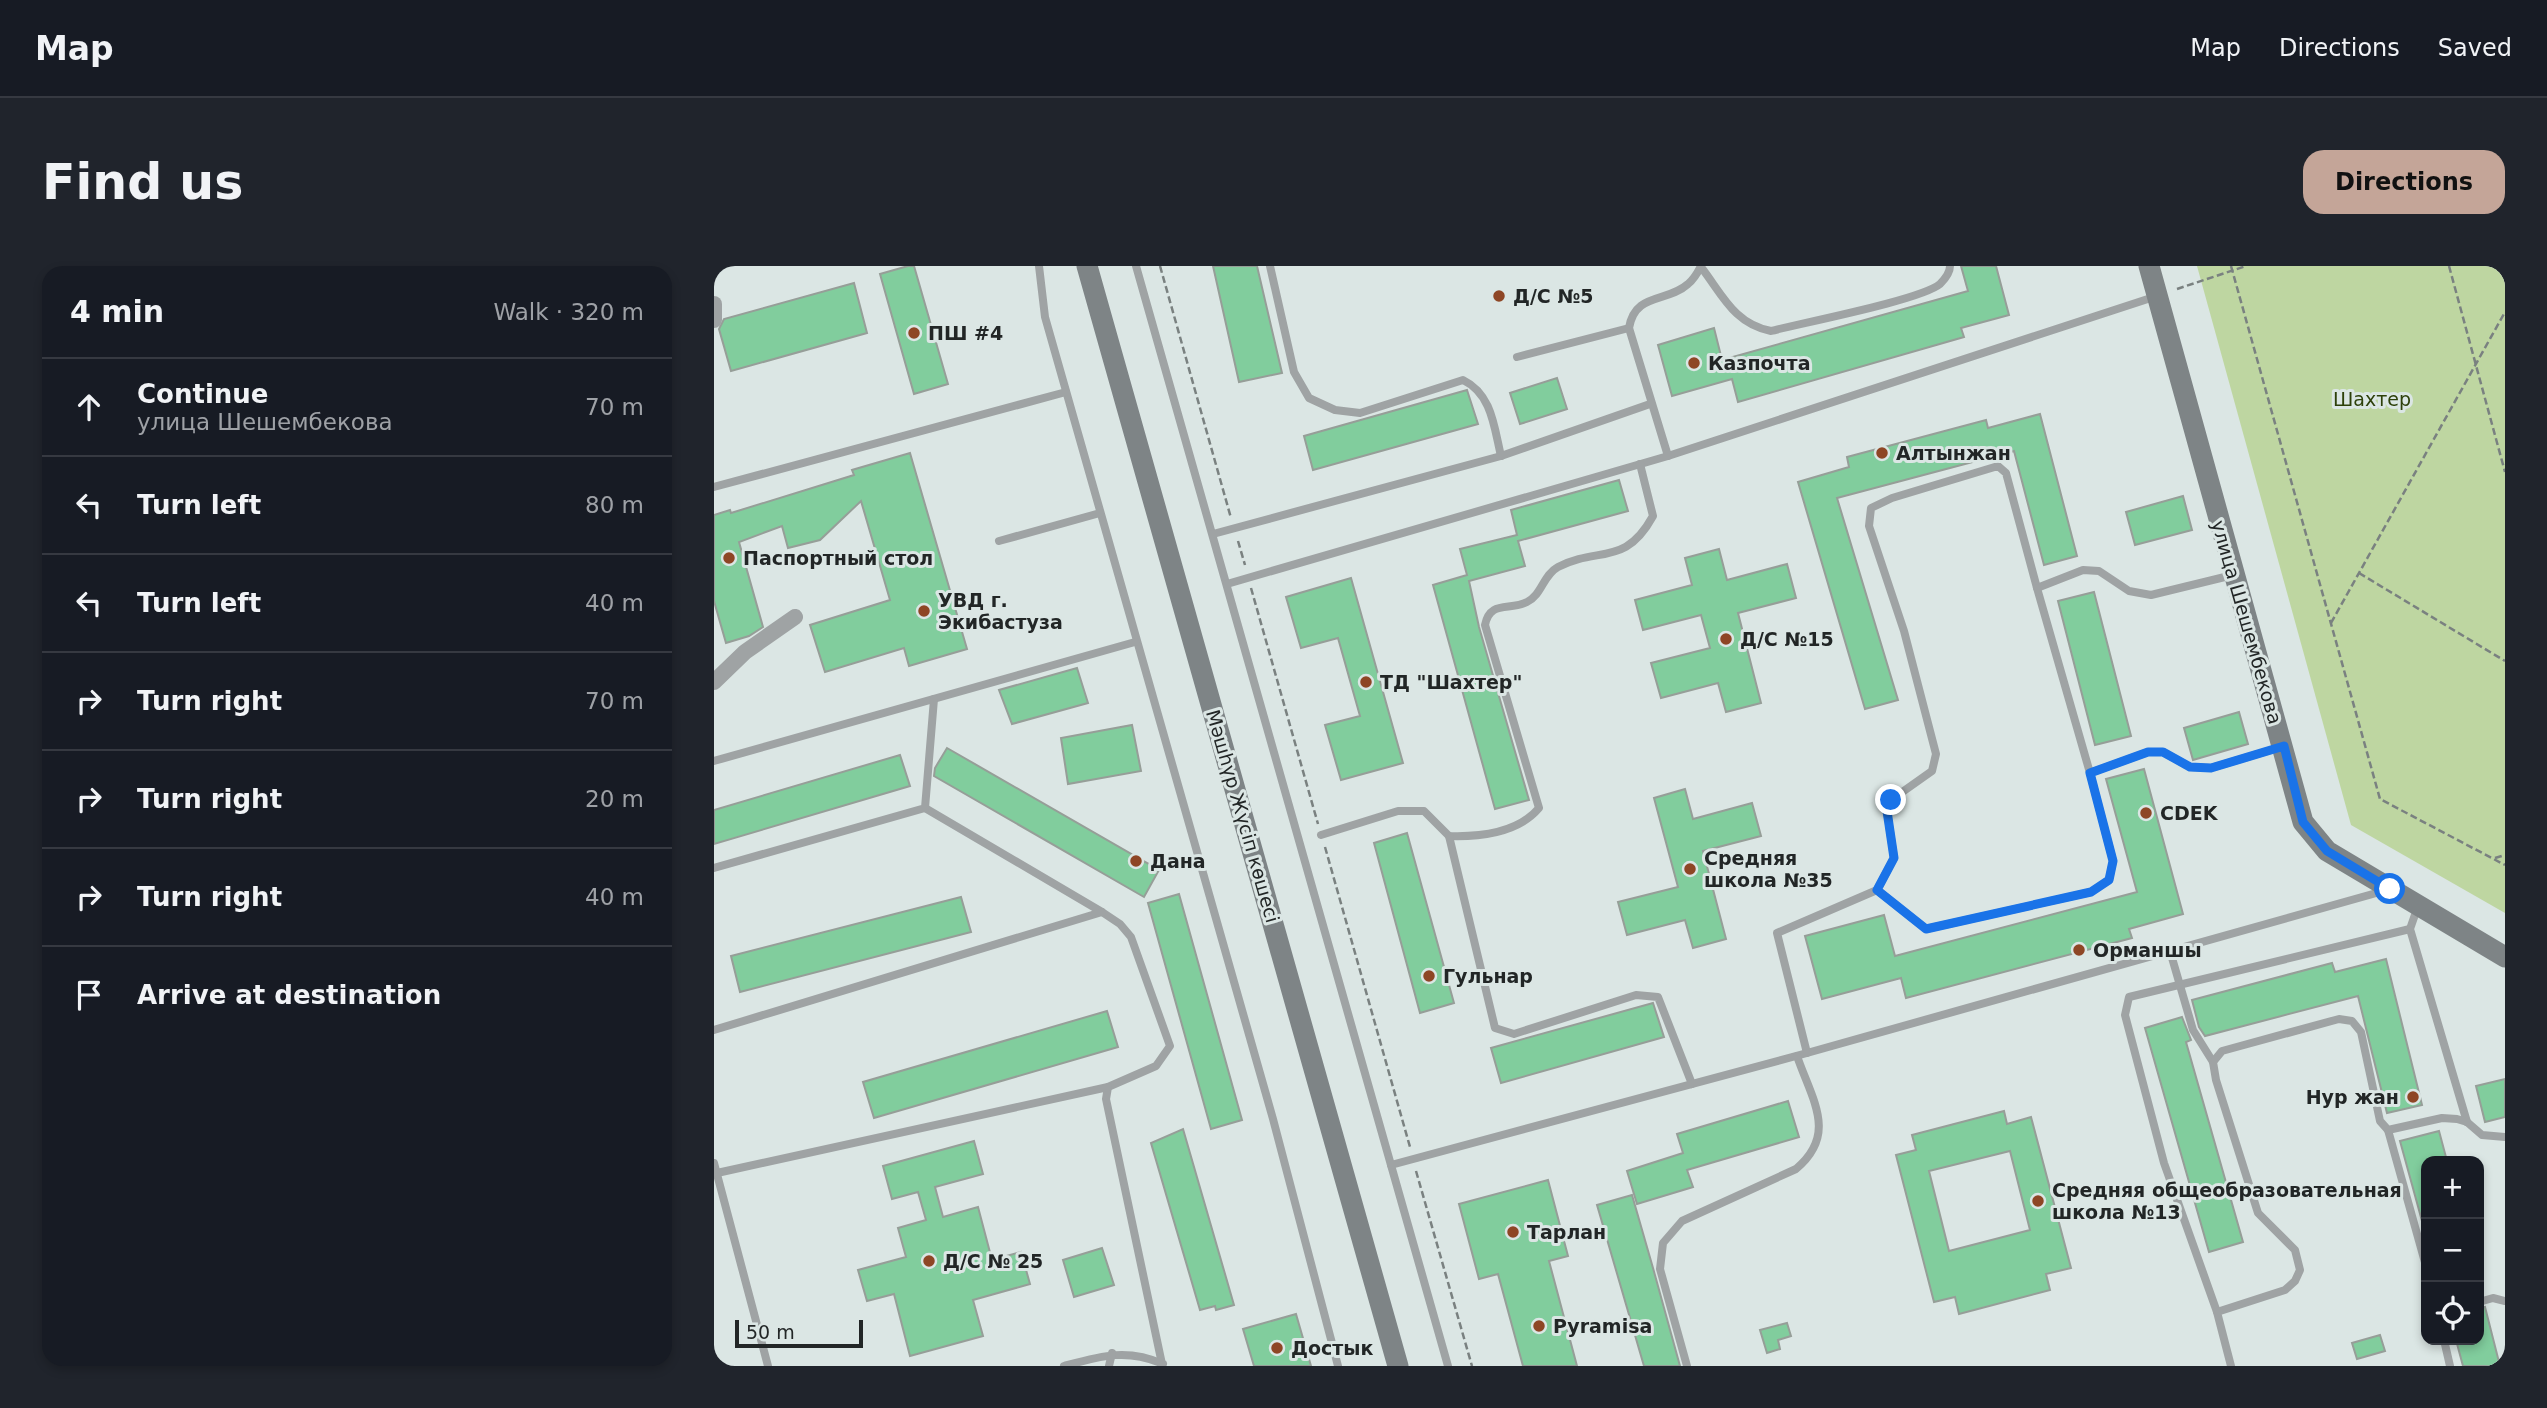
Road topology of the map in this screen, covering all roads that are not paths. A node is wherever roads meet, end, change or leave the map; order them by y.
1 (1039, 266) edge
2 (1087, 266) edge
3 (1136, 266) edge
4 (1270, 266) edge
5 (1701, 266) edge
6 (1950, 266) edge
7 (2149, 266) edge
8 (2158, 296) junction
9 (714, 304) edge
10 (714, 320) edge
11 (1629, 328) junction
12 (1517, 357) dead end
13 (1066, 392) junction
14 (1650, 404) junction
15 (1502, 456) junction
16 (1668, 456) junction
17 (1640, 464) junction
18 (714, 487) edge
19 (1100, 513) junction
20 (1213, 534) junction
21 (999, 541) dead end
22 (2233, 575) junction
23 (1227, 584) junction
24 (2037, 588) junction
25 (795, 617) dead end
26 (1135, 642) junction
27 (714, 682) edge
28 (934, 699) junction
29 (2284, 746) junction
30 (714, 761) edge
31 (2090, 773) junction
32 (925, 808) junction
33 (1321, 835) road end
34 (1449, 836) junction
35 (714, 868) edge
36 (2390, 889) junction
37 (1877, 890) junction
38 (2418, 906) junction
39 (1102, 912) junction
40 (2410, 929) junction
41 (2170, 951) junction
42 (2505, 957) edge
43 (2179, 984) junction
44 (714, 1030) edge
45 (1807, 1053) junction
46 (1797, 1056) junction
47 (2213, 1062) junction
48 (1692, 1084) junction
49 (1108, 1087) junction
50 (2467, 1122) junction
51 (2388, 1130) junction
52 (2505, 1137) edge
53 (714, 1163) edge
54 (1391, 1165) junction
55 (717, 1173) junction
56 (2421, 1248) edge
57 (2484, 1301) edge
58 (2505, 1301) edge
59 (2217, 1312) junction
60 (2445, 1345) edge
61 (1112, 1353) junction
62 (1164, 1365) edge
63 (768, 1366) edge
64 (1065, 1366) edge
65 (1109, 1366) edge
66 (1338, 1366) edge
67 (1398, 1366) edge
68 (1448, 1366) edge
69 (1687, 1366) edge
70 (2231, 1366) edge
71 (2450, 1366) edge

1 - 13 lane
2 - 67 main road, Мәшһүр Жүсіп көшесі
3 - 20 lane
4 - 15 lane
5 - 6 lane
5 - 11 lane
7 - 8 main road, улица Шешембекова
8 - 16 lane
8 - 22 main road, улица Шешембекова
9 - 10 street
11 - 12 lane
11 - 14 lane
13 - 18 lane
13 - 19 lane
14 - 15 lane
14 - 16 lane
15 - 20 lane
16 - 17 lane
17 - 23 lane
17 - 34 lane
19 - 21 lane
19 - 26 lane
20 - 23 lane
22 - 24 lane
22 - 29 main road, улица Шешембекова
23 - 54 lane
24 - 31 lane
24 - 37 lane
25 - 27 street
26 - 28 lane
26 - 66 lane
28 - 30 lane
28 - 32 lane
29 - 31 lane
29 - 36 main road, улица Шешембекова
31 - 37 lane
32 - 35 lane
32 - 39 lane
33 - 34 lane
34 - 48 lane
36 - 38 main road, улица Шешембекова
36 - 41 lane
37 - 45 lane
38 - 40 lane
38 - 42 main road, улица Шешембекова
39 - 44 lane
39 - 49 lane
40 - 43 lane
40 - 50 lane
41 - 43 lane
41 - 45 lane
43 - 47 lane
43 - 59 lane
45 - 46 lane
46 - 48 lane
46 - 69 lane
47 - 51 lane
47 - 59 lane
48 - 54 lane
49 - 55 lane
49 - 62 lane
50 - 51 lane
50 - 52 lane
51 - 56 lane
53 - 55 lane
54 - 68 lane
55 - 63 lane
57 - 58 lane
59 - 70 lane
60 - 71 lane
61 - 62 lane
61 - 64 lane
61 - 65 lane

